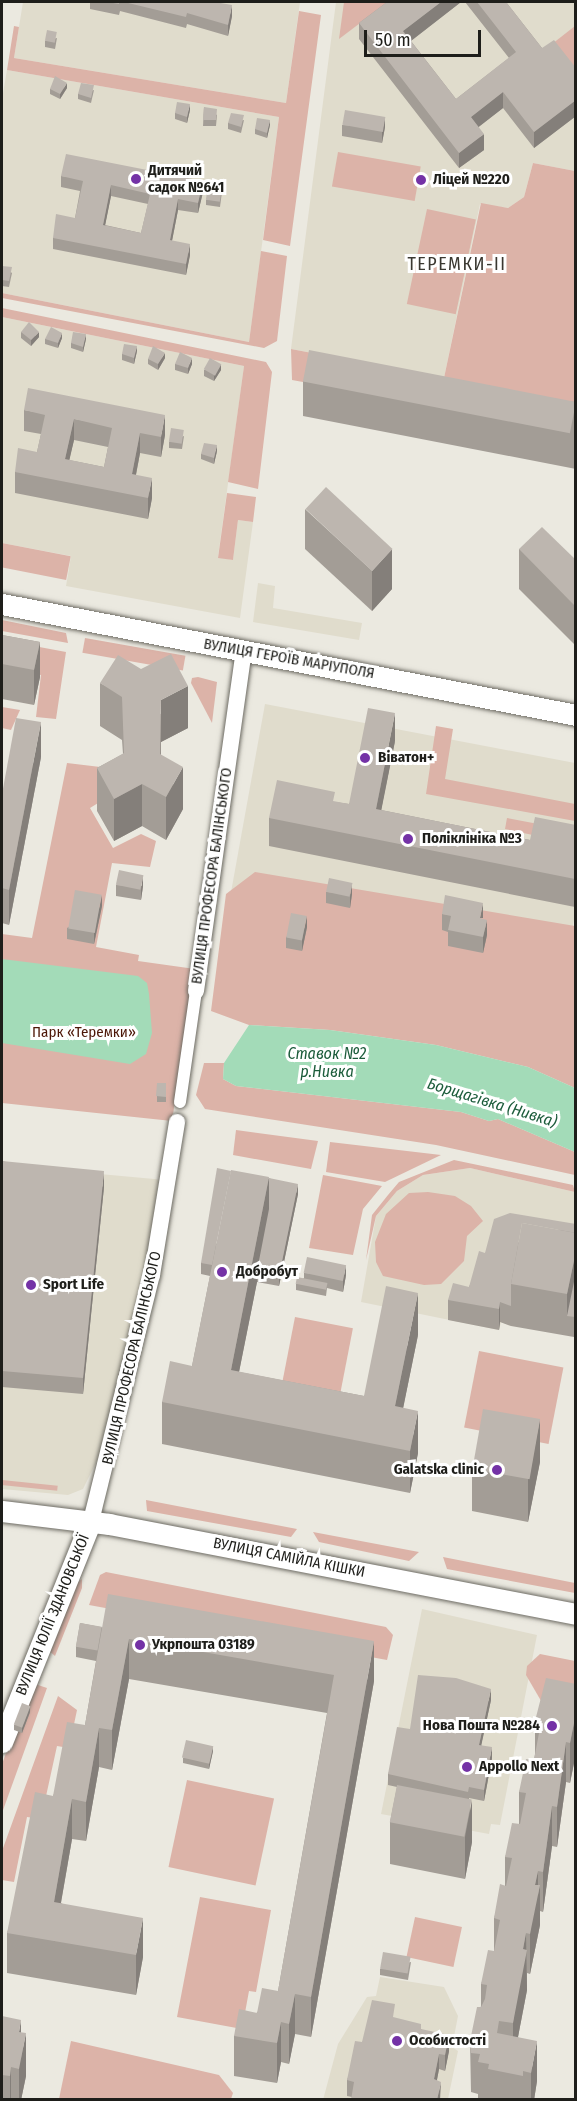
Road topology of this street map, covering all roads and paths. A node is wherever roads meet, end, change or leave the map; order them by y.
1 (2, 604) edge
2 (244, 651) junction
3 (576, 715) edge
4 (196, 991) joint
5 (180, 1102) dead end
6 (177, 1122) dead end
7 (2, 1511) edge
8 (91, 1521) junction
9 (576, 1614) edge
10 (2, 1742) edge

1 - 2 street, ВУЛИЦЯ ГЕРОЇВ МАРІУПОЛЯ
2 - 3 street, ВУЛИЦЯ ГЕРОЇВ МАРІУПОЛЯ
2 - 4 street, ВУЛИЦЯ ПРОФЕСОРА БАЛІНСЬКОГО
4 - 5 street, ВУЛИЦЯ ПРОФЕСОРА БАЛІНСЬКОГО
6 - 8 street, ВУЛИЦЯ ПРОФЕСОРА БАЛІНСЬКОГО
7 - 8 street, ВУЛИЦЯ САМІЙЛА КІШКИ
8 - 9 street, ВУЛИЦЯ САМІЙЛА КІШКИ
8 - 10 street, ВУЛИЦЯ ЮЛІЇ ЗДАНОВСЬКОЇ

